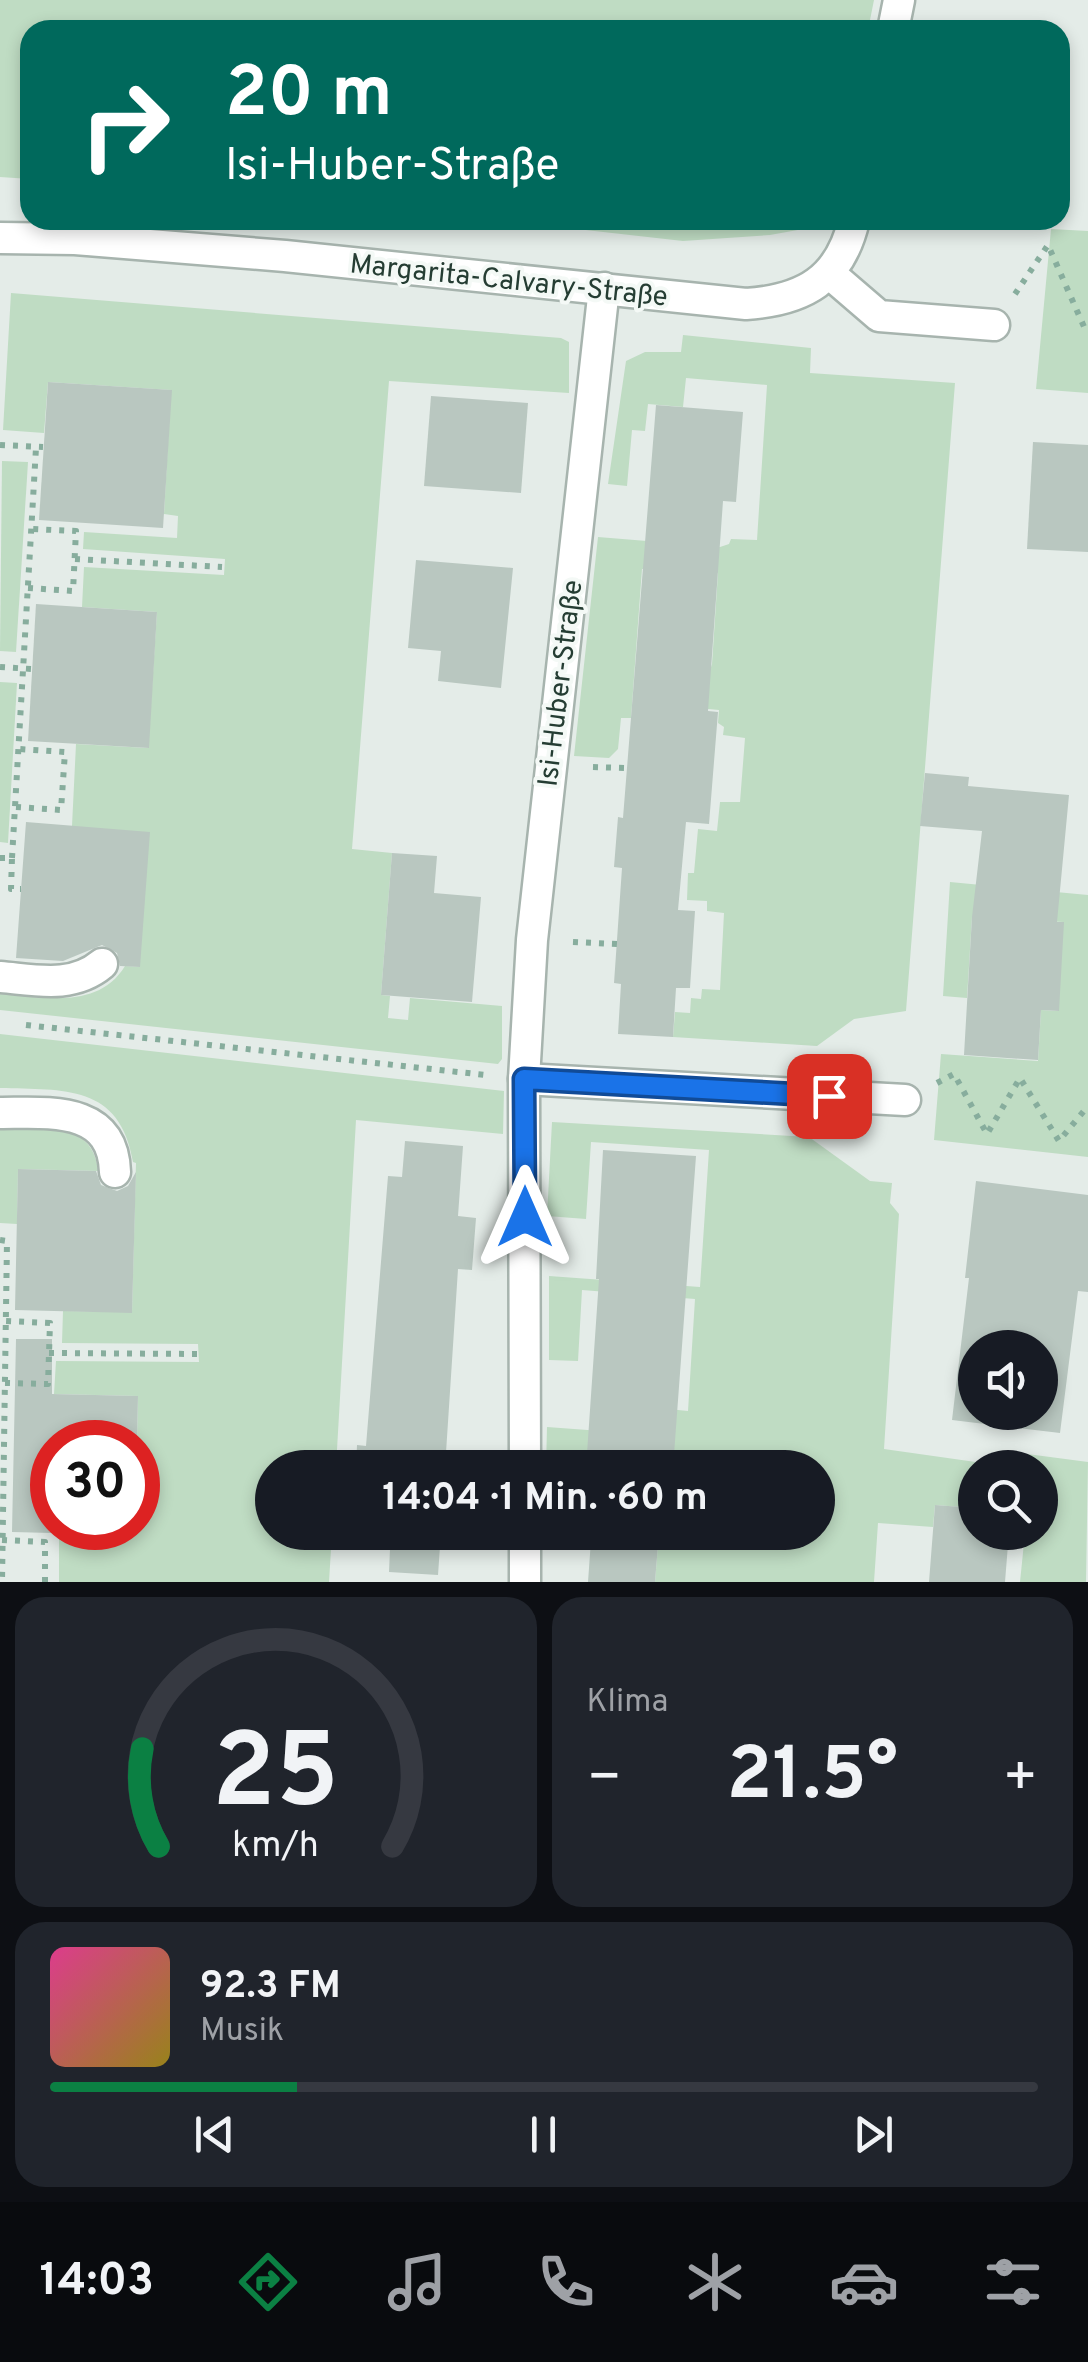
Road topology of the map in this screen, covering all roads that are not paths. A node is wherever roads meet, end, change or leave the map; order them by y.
1 (850, 230) edge
2 (0, 238) edge
3 (828, 273) junction
4 (604, 288) junction
5 (994, 325) road end
6 (102, 964) dead end
7 (0, 977) edge
8 (524, 1079) junction
9 (905, 1100) road end
10 (0, 1113) edge
11 (115, 1172) dead end
12 (525, 1450) edge
13 (525, 1550) edge
14 (525, 1582) edge

1 - 3 street
2 - 4 street, Margarita-Calvary-Straße
3 - 4 street, Margarita-Calvary-Straße
3 - 5 street
4 - 8 street, Isi-Huber-Straße
6 - 7 street
8 - 9 street
8 - 12 street, Isi-Huber-Straße
10 - 11 street
13 - 14 street

